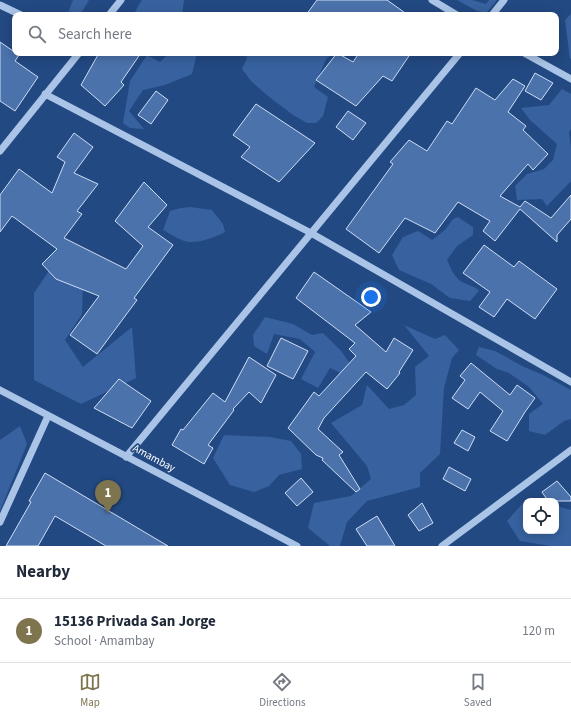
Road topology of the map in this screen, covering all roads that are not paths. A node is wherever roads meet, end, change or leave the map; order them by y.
1 (121, 0) edge
2 (432, 0) edge
3 (504, 0) edge
4 (0, 5) edge
5 (15, 12) edge
6 (111, 12) edge
7 (452, 12) edge
8 (494, 12) edge
9 (77, 56) edge
10 (458, 56) edge
11 (529, 56) edge
12 (571, 79) edge
13 (45, 94) junction
14 (0, 151) edge
15 (311, 233) junction
16 (571, 382) edge
17 (0, 390) edge
18 (48, 416) junction
19 (571, 450) edge
20 (126, 457) junction
21 (0, 522) edge
22 (297, 546) edge
23 (442, 546) edge

1 - 6 street
2 - 7 street
3 - 8 street
4 - 5 street
9 - 13 street
10 - 15 street
11 - 12 street
13 - 14 street
13 - 15 street
15 - 16 street
15 - 20 street
17 - 18 street, Amambay
18 - 20 street, Amambay
18 - 21 street
19 - 23 street
20 - 22 street, Amambay

